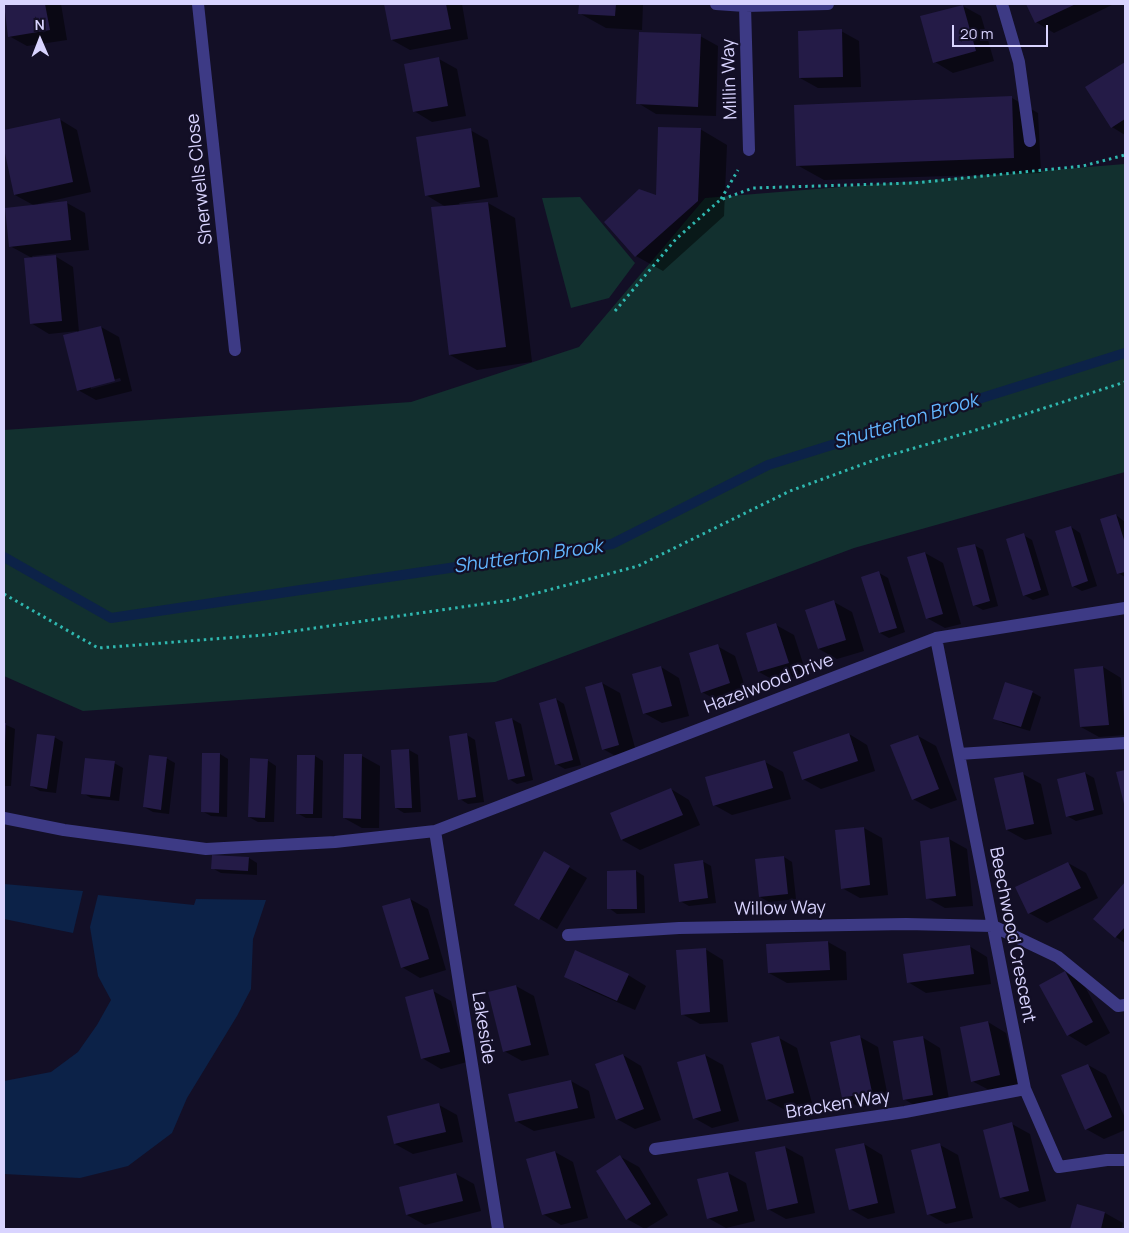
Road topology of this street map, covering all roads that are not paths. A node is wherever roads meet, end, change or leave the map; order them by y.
1 (198, 4) edge
2 (716, 4) edge
3 (828, 4) edge
4 (1002, 4) edge
5 (745, 6) junction
6 (1030, 141) dead end
7 (749, 150) road end
8 (235, 350) dead end
9 (1125, 608) edge
10 (936, 638) junction
11 (1125, 743) edge
12 (958, 754) junction
13 (4, 818) edge
14 (435, 831) junction
15 (993, 926) junction
16 (568, 934) dead end
17 (1125, 1005) edge
18 (1025, 1089) junction
19 (655, 1149) dead end
20 (1125, 1160) edge
21 (498, 1229) edge

1 - 8 street, Sherwells Close
2 - 5 street
3 - 5 street
4 - 6 street
5 - 7 street, Millin Way
9 - 10 street, Hazelwood Drive
10 - 12 street, Beechwood Crescent
10 - 14 street, Hazelwood Drive
11 - 12 street
12 - 15 street, Beechwood Crescent
13 - 14 street, Hazelwood Drive
14 - 21 street, Lakeside
15 - 16 street, Willow Way
15 - 17 street
15 - 18 street, Beechwood Crescent
18 - 19 street, Bracken Way
18 - 20 street, Beechwood Crescent

